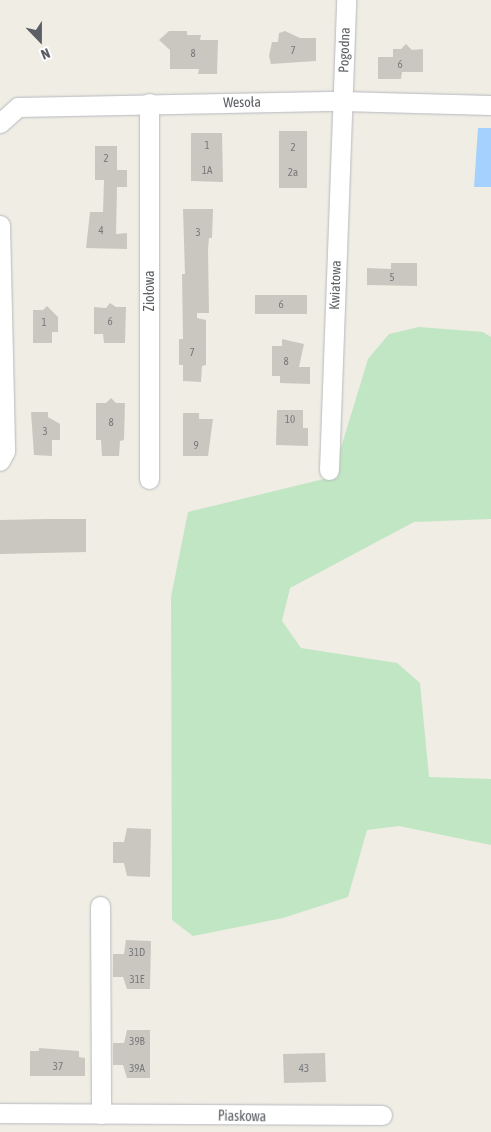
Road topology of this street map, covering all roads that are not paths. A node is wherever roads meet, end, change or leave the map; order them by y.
1 (346, 0) edge
2 (342, 101) junction
3 (149, 103) junction
4 (491, 105) edge
5 (0, 123) edge
6 (0, 225) edge
7 (0, 461) edge
8 (329, 470) dead end
9 (149, 479) dead end
10 (100, 906) dead end
11 (0, 1113) edge
12 (101, 1114) junction
13 (382, 1115) dead end
14 (286, 1124) edge

1 - 2 street, Pogodna
2 - 3 street, Wesoła
2 - 4 street, Wesoła
2 - 8 street, Kwiatowa
3 - 5 street, Wesoła
3 - 9 street, Ziołowa
6 - 7 street
10 - 12 street
11 - 12 street, Piaskowa
12 - 14 street, Piaskowa
13 - 14 street, Piaskowa

